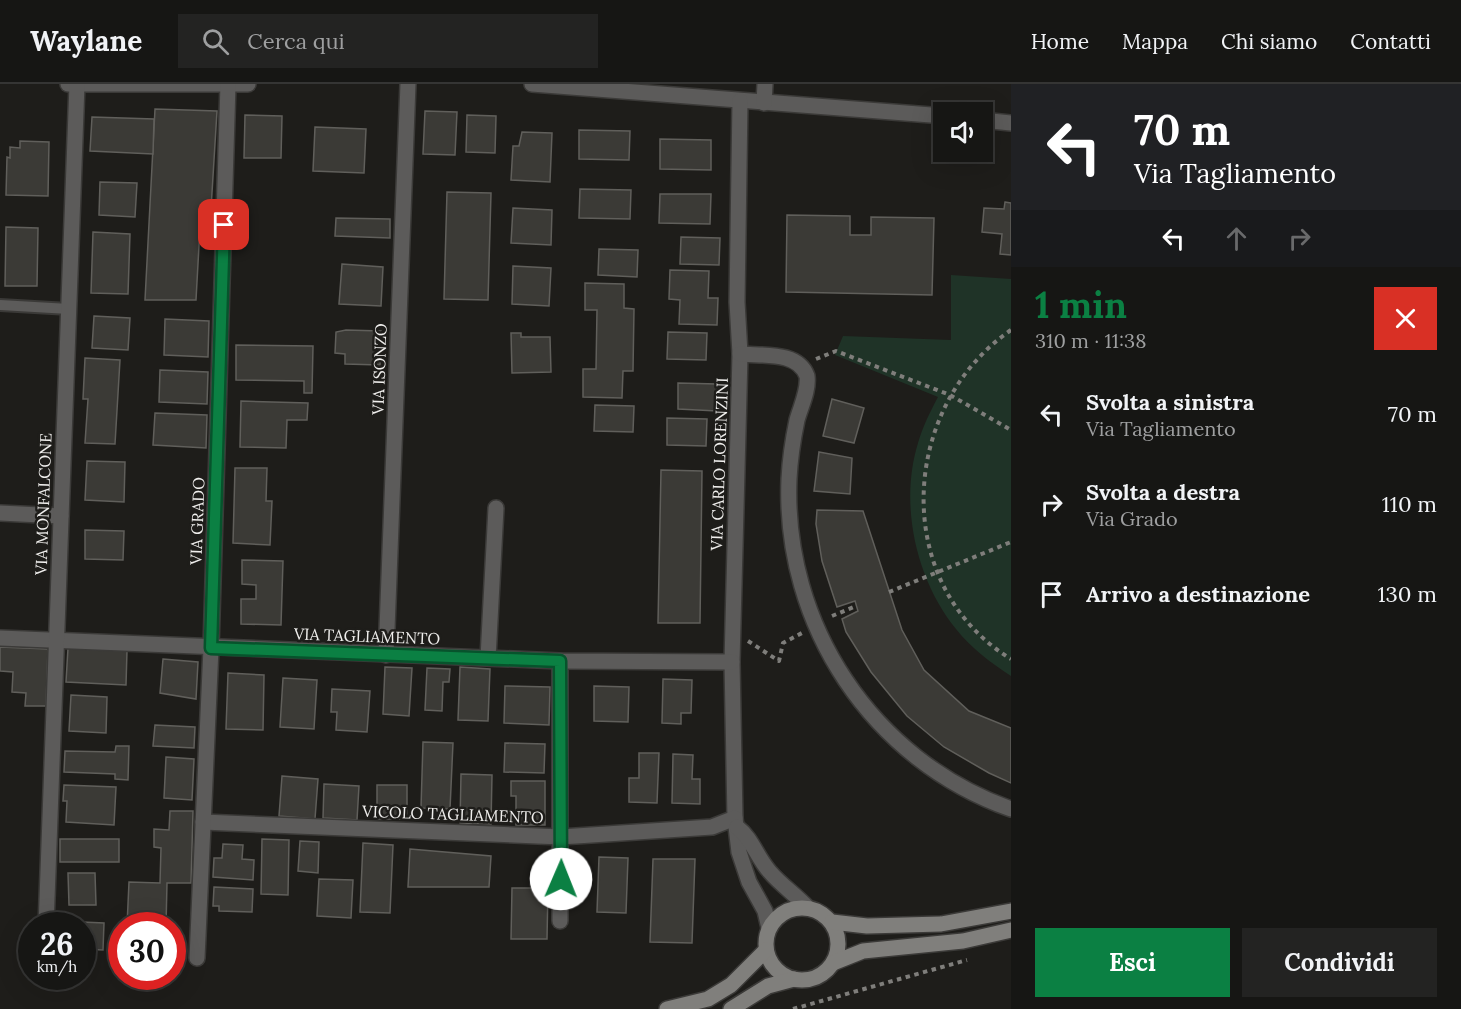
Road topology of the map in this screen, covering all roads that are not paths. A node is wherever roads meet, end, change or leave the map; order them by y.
1 (67, 84) edge
2 (77, 84) edge
3 (190, 84) edge
4 (228, 84) edge
5 (248, 84) edge
6 (408, 84) edge
7 (532, 84) edge
8 (765, 84) edge
9 (583, 86) edge
10 (740, 101) junction
11 (764, 102) junction
12 (933, 115) edge
13 (993, 121) edge
14 (1011, 123) edge
15 (0, 305) edge
16 (69, 309) junction
17 (740, 354) junction
18 (496, 508) dead end
19 (0, 513) edge
20 (61, 516) junction
21 (0, 638) edge
22 (55, 640) junction
23 (211, 648) junction
24 (386, 655) junction
25 (488, 658) junction
26 (560, 661) junction
27 (732, 662) junction
28 (1011, 809) edge
29 (203, 822) junction
30 (736, 823) junction
31 (561, 837) junction
32 (808, 908) junction
33 (1011, 911) edge
34 (46, 912) edge
35 (560, 921) dead end
36 (832, 922) junction
37 (769, 928) junction
38 (1011, 930) edge
39 (766, 950) junction
40 (197, 958) dead end
41 (833, 963) junction
42 (794, 979) junction
43 (667, 1009) edge
44 (732, 1009) edge

1 - 2 street
2 - 3 street
2 - 16 street, VIA MONFALCONE
3 - 4 street
4 - 5 street
4 - 23 street, VIA GRADO
6 - 24 street, VIA ISONZO
7 - 9 street
8 - 11 street
9 - 10 street
10 - 11 street
10 - 17 street, VIA CARLO LORENZINI
11 - 12 street
13 - 14 street
15 - 16 lane
16 - 20 street, VIA MONFALCONE
17 - 27 street, VIA CARLO LORENZINI
17 - 28 street
18 - 25 street
19 - 20 street
20 - 22 street, VIA MONFALCONE
21 - 22 street, VIA TAGLIAMENTO
22 - 23 street, VIA TAGLIAMENTO
22 - 34 street, VIA MONFALCONE
23 - 24 street, VIA TAGLIAMENTO
23 - 29 street, VIA GRADO
24 - 25 street, VIA TAGLIAMENTO
25 - 26 street, VIA TAGLIAMENTO
26 - 27 street, VIA TAGLIAMENTO
26 - 31 street
27 - 30 street, VIA CARLO LORENZINI
29 - 31 street, VICOLO TAGLIAMENTO
29 - 40 street, VIA GRADO
30 - 31 street, VICOLO TAGLIAMENTO
30 - 32 street
30 - 37 street, VIA CARLO LORENZINI
31 - 35 street
32 - 36 street
32 - 37 street
33 - 36 street
36 - 41 street
37 - 39 street
38 - 41 street
39 - 42 street
39 - 43 street
41 - 42 street
42 - 44 street

